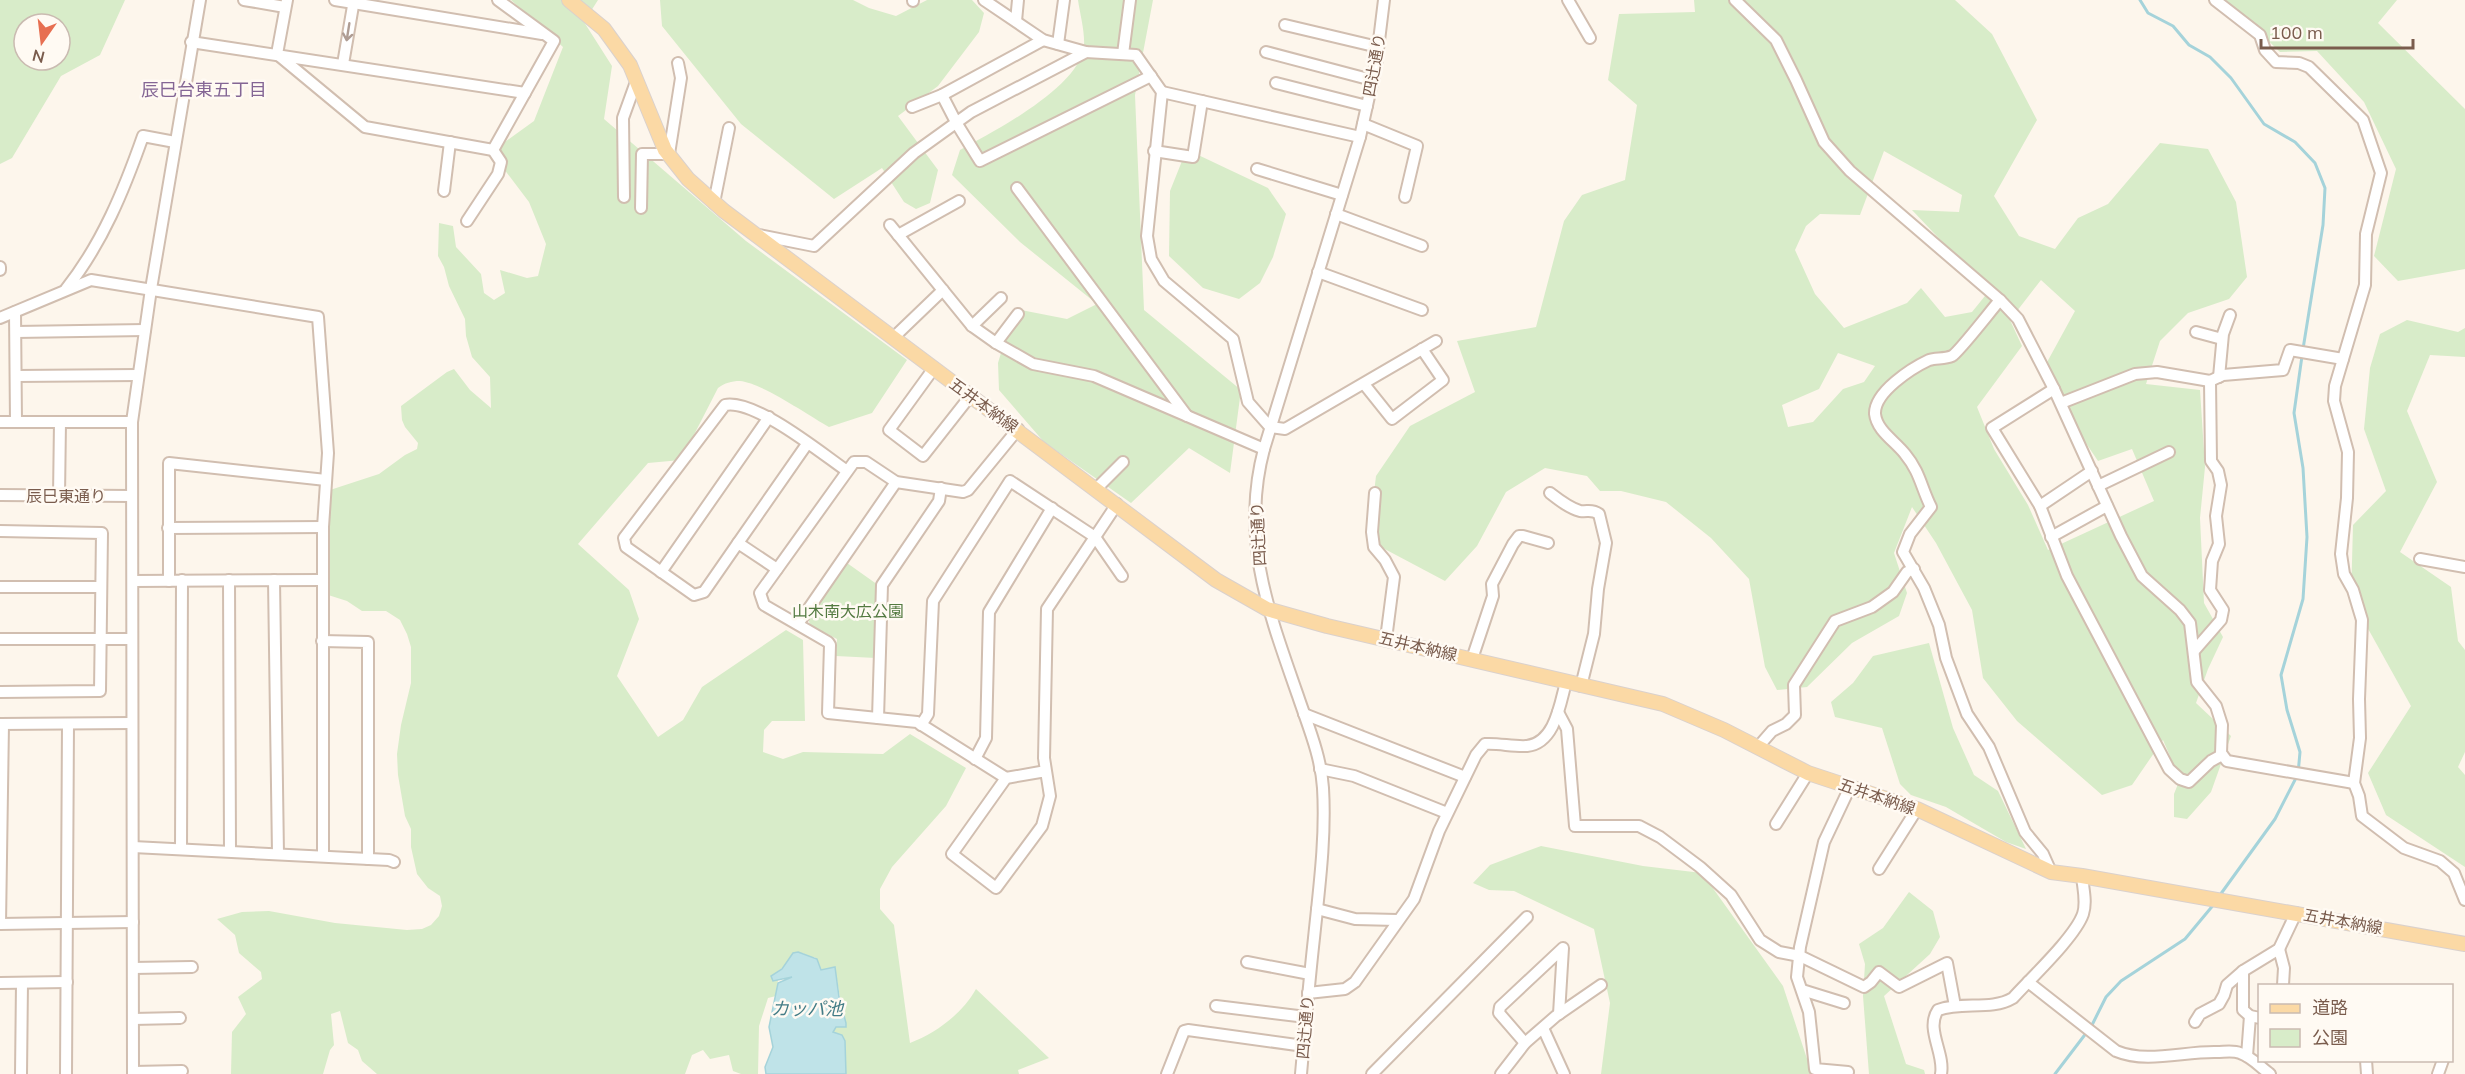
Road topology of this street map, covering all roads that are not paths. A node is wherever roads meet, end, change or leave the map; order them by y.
1 (200, 0) edge
2 (244, 0) edge
3 (335, 0) edge
4 (498, 0) edge
5 (568, 0) edge
6 (984, 0) edge
7 (1018, 0) edge
8 (1064, 0) edge
9 (1130, 0) edge
10 (1384, 0) edge
11 (1568, 0) edge
12 (1735, 0) edge
13 (2215, 0) edge
14 (353, 2) edge
15 (286, 4) edge
16 (1016, 21) junction
17 (1286, 26) dead end
18 (545, 35) junction
19 (1590, 38) dead end
20 (1043, 40) junction
21 (191, 42) junction
22 (1058, 44) junction
23 (1378, 47) junction
24 (1086, 52) junction
25 (1266, 52) dead end
26 (277, 54) junction
27 (1123, 54) junction
28 (678, 63) dead end
29 (343, 64) junction
30 (1151, 76) junction
31 (1372, 80) junction
32 (636, 82) junction
33 (1276, 83) dead end
34 (1162, 92) junction
35 (525, 93) junction
36 (942, 95) junction
37 (1202, 101) junction
38 (1367, 106) junction
39 (912, 107) dead end
40 (957, 124) junction
41 (1363, 124) junction
42 (729, 128) dead end
43 (1360, 137) junction
44 (175, 142) junction
45 (450, 142) junction
46 (492, 150) junction
47 (1154, 151) junction
48 (669, 154) junction
49 (1257, 169) dead end
50 (1017, 188) dead end
51 (444, 191) dead end
52 (1342, 195) junction
53 (624, 196) dead end
54 (1405, 197) dead end
55 (959, 201) dead end
56 (714, 203) junction
57 (641, 208) dead end
58 (1336, 214) junction
59 (467, 221) dead end
60 (890, 225) dead end
61 (754, 234) junction
62 (898, 235) junction
63 (1422, 246) dead end
64 (1318, 272) junction
65 (65, 289) junction
66 (151, 289) junction
67 (943, 290) junction
68 (1001, 298) dead end
69 (2000, 300) junction
70 (1422, 310) dead end
71 (15, 312) junction
72 (1018, 314) dead end
73 (2230, 315) dead end
74 (0, 318) edge
75 (972, 326) junction
76 (145, 330) junction
77 (15, 332) junction
78 (2196, 332) dead end
79 (893, 338) junction
80 (2223, 339) junction
81 (1436, 341) dead end
82 (996, 343) junction
83 (1422, 349) junction
84 (2343, 359) junction
85 (934, 368) junction
86 (138, 375) junction
87 (16, 376) junction
88 (2214, 379) junction
89 (1364, 384) junction
90 (2054, 389) junction
91 (971, 396) junction
92 (2061, 403) junction
93 (769, 417) junction
94 (1188, 417) junction
95 (0, 422) edge
96 (16, 422) junction
97 (60, 422) junction
98 (132, 422) junction
99 (1270, 427) junction
100 (1018, 429) junction
101 (807, 444) junction
102 (1264, 449) junction
103 (2169, 452) dead end
104 (1123, 462) dead end
105 (847, 471) junction
106 (2092, 471) junction
107 (326, 480) junction
108 (896, 482) junction
109 (2098, 486) junction
110 (941, 488) junction
111 (1096, 489) junction
112 (1376, 493) dead end
113 (1550, 493) dead end
114 (0, 495) edge
115 (59, 496) junction
116 (132, 496) junction
117 (1117, 504) junction
118 (2040, 506) junction
119 (2108, 506) junction
120 (1052, 508) junction
121 (323, 527) junction
122 (168, 528) junction
123 (0, 531) edge
124 (1095, 537) junction
125 (2051, 537) junction
126 (738, 543) junction
127 (1548, 543) dead end
128 (2420, 560) dead end
129 (2465, 567) edge
130 (777, 569) junction
131 (1914, 569) junction
132 (661, 572) junction
133 (1122, 576) dead end
134 (169, 580) junction
135 (182, 580) junction
136 (229, 580) junction
137 (274, 580) junction
138 (322, 580) junction
139 (133, 581) junction
140 (0, 587) edge
141 (101, 587) junction
142 (1268, 609) junction
143 (798, 624) junction
144 (0, 639) edge
145 (132, 639) junction
146 (1386, 639) junction
147 (100, 640) junction
148 (322, 641) junction
149 (2194, 651) junction
150 (1472, 659) junction
151 (1566, 682) junction
152 (1581, 686) junction
153 (0, 692) edge
154 (1558, 712) junction
155 (1304, 714) junction
156 (878, 718) junction
157 (132, 723) junction
158 (1, 724) edge
159 (68, 724) junction
160 (921, 725) junction
161 (1758, 747) junction
162 (2222, 755) junction
163 (975, 759) junction
164 (1320, 769) junction
165 (1046, 771) junction
166 (1, 772) edge
167 (1808, 772) junction
168 (1465, 777) junction
169 (1006, 778) junction
170 (2354, 783) junction
171 (1850, 787) junction
172 (1917, 809) junction
173 (1447, 813) junction
174 (1776, 824) dead end
175 (132, 847) junction
176 (181, 849) junction
177 (230, 851) junction
178 (278, 854) junction
179 (323, 856) junction
180 (368, 859) junction
181 (394, 862) dead end
182 (1879, 868) dead end
183 (2051, 872) junction
184 (2082, 876) junction
185 (2465, 900) edge
186 (1317, 909) junction
187 (2296, 913) junction
188 (1527, 917) dead end
189 (1397, 920) junction
190 (133, 922) junction
191 (67, 923) junction
192 (0, 924) edge
193 (2465, 944) edge
194 (2279, 949) junction
195 (1800, 956) junction
196 (1247, 962) dead end
197 (192, 967) dead end
198 (133, 968) junction
199 (2243, 971) junction
200 (1310, 974) junction
201 (67, 982) junction
202 (2028, 982) junction
203 (0, 983) edge
204 (22, 983) junction
205 (2283, 984) edge
206 (1601, 986) dead end
207 (1802, 990) junction
208 (1308, 993) junction
209 (1844, 1003) dead end
210 (1216, 1006) dead end
211 (1955, 1006) junction
212 (1559, 1014) junction
213 (1306, 1017) junction
214 (2255, 1017) edge
215 (180, 1018) dead end
216 (133, 1019) junction
217 (2195, 1023) dead end
218 (1543, 1028) junction
219 (1526, 1043) junction
220 (1304, 1046) junction
221 (2247, 1056) junction
222 (182, 1071) dead end
223 (1848, 1072) dead end
224 (133, 1073) edge
225 (21, 1074) edge
226 (66, 1074) edge
227 (1167, 1074) edge
228 (1301, 1074) edge
229 (1372, 1074) edge
230 (1501, 1074) edge
231 (1564, 1074) edge
232 (1941, 1074) edge
233 (2269, 1074) edge

1 - 21 street
2 - 15 street
3 - 14 street
4 - 18 street
5 - 32 main road, 五井本納線
6 - 16 street
7 - 16 street
8 - 22 street
9 - 27 street
10 - 23 street, 四辻通り
11 - 19 street
12 - 69 street
13 - 84 street
14 - 18 street
14 -> 29 street
15 - 26 street
16 - 20 street
17 - 23 street
18 - 35 street
20 - 22 street
20 - 36 street
21 - 26 street
21 - 44 street
22 - 24 street
23 - 31 street, 四辻通り
24 - 27 street
24 - 40 street
25 - 31 street
26 - 29 street
26 - 45 street
27 - 30 street
28 - 48 street
29 - 35 street
30 - 34 street
30 - 40 street
31 - 38 street, 四辻通り
32 - 48 main road, 五井本納線
32 - 53 street
33 - 38 street
34 - 37 street
34 - 47 street
35 - 46 street
36 - 39 street
36 - 40 street
37 - 43 street
37 - 47 street
38 - 41 street, 四辻通り
40 - 61 street
41 - 43 street, 四辻通り
41 - 54 street
42 - 56 street
43 - 52 street, 四辻通り
44 - 65 street
44 - 66 street
45 - 46 street
45 - 51 street
46 - 59 street
47 - 99 street
48 - 56 main road, 五井本納線
48 - 57 street
49 - 52 street
50 - 94 street
52 - 58 street, 四辻通り
55 - 62 street
56 - 61 main road, 五井本納線
58 - 63 street
58 - 64 street, 四辻通り
60 - 62 street
61 - 79 main road, 五井本納線
62 - 67 street
64 - 70 street
64 - 99 street, 四辻通り
65 - 66 street
65 - 71 street
66 - 76 street
66 - 107 street
67 - 75 street
67 - 79 street
68 - 75 street
69 - 90 street
69 - 131 street
71 - 74 street
71 - 77 street
72 - 82 street
73 - 80 street
75 - 82 street
76 - 77 street
76 - 86 street
77 - 87 street
78 - 80 street
79 - 85 main road, 五井本納線
80 - 88 street
81 - 83 street
82 - 94 street
83 - 89 street
83 - 89 street
84 - 88 street
84 - 170 street
85 - 91 main road, 五井本納線
85 - 91 street
86 - 87 street
86 - 98 street
87 - 96 street
88 - 92 street
88 - 149 street
89 - 99 street
90 - 92 street
90 - 118 street
91 - 100 main road, 五井本納線
92 - 106 street
93 - 101 street
93 - 132 street
93 - 132 street
94 - 102 street
95 - 96 street
96 - 97 street
97 - 98 street
97 - 115 street
98 - 116 street
99 - 102 street, 四辻通り
100 - 110 street
100 - 111 main road, 五井本納線
101 - 105 street
101 - 126 street
102 - 142 street, 四辻通り
103 - 109 street
104 - 111 street
105 - 108 street
105 - 130 street
106 - 109 street
106 - 118 street
107 - 121 street
107 - 122 street
108 - 110 street
108 - 143 street
109 - 119 street
110 - 156 street
111 - 117 main road, 五井本納線
112 - 146 street
113 - 152 street
114 - 115 street, 辰巳東通り
115 - 116 street, 辰巳東通り
116 - 139 street
117 - 124 street
117 - 142 main road, 五井本納線
118 - 125 street
119 - 125 street
119 - 149 street
120 - 124 street
120 - 160 street
120 - 163 street
121 - 122 street
121 - 138 street
122 - 134 street
123 - 141 street
124 - 133 street
124 - 165 street
125 - 162 street
126 - 130 street
126 - 132 street
127 - 150 street
128 - 129 street
130 - 143 street
131 - 161 street
131 - 183 street
134 - 135 street
134 - 139 street
135 - 136 street
135 - 176 street
136 - 137 street
136 - 177 street
137 - 138 street
137 - 178 street
138 - 148 street
139 - 145 street
140 - 141 street
141 - 147 street
142 - 146 main road, 五井本納線
142 - 155 street, 四辻通り
143 - 156 street
144 - 147 street
145 - 147 street
145 - 157 street
146 - 150 main road, 五井本納線
147 - 153 street
148 - 179 street
148 - 180 street
149 - 162 street
150 - 151 main road, 五井本納線
151 - 152 main road, 五井本納線
151 - 154 street
152 - 161 main road, 五井本納線
154 - 168 street
154 - 195 street
155 - 164 street, 四辻通り
155 - 168 street
156 - 160 street
157 - 159 street
157 - 175 street
158 - 159 street
158 - 166 street
159 - 191 street
160 - 163 street
161 - 167 main road, 五井本納線
162 - 170 street
163 - 169 street
164 - 173 street
164 - 186 street, 四辻通り
165 - 169 street
165 - 169 street
166 - 192 street
167 - 171 main road, 五井本納線
167 - 174 street
168 - 173 street
170 - 185 street
171 - 172 main road, 五井本納線
171 - 195 street
172 - 182 street
172 - 183 main road, 五井本納線
173 - 189 street
175 - 176 street
175 - 190 street
176 - 177 street
177 - 178 street
178 - 179 street
179 - 180 street
180 - 181 street
183 - 184 main road, 五井本納線
184 - 187 main road, 五井本納線
184 - 202 street
186 - 189 street
186 - 200 street, 四辻通り
187 - 193 main road, 五井本納線
187 - 194 street
188 - 229 street
189 - 208 street
190 - 191 street
190 - 198 street
191 - 192 street
191 - 201 street
194 - 199 street
194 - 205 street
195 - 207 street
195 - 211 street
196 - 200 street
197 - 198 street
198 - 216 street
199 - 214 street
199 - 217 street
200 - 208 street, 四辻通り
201 - 204 street
201 - 226 street
202 - 211 street
202 - 221 street
203 - 204 street
204 - 225 street
206 - 212 street
207 - 209 street
207 - 223 street
208 - 213 street, 四辻通り
210 - 213 street
211 - 232 street
212 - 218 street
212 - 219 street
213 - 220 street, 四辻通り
214 - 221 street
215 - 216 street
216 - 224 street
218 - 219 street
218 - 231 street
219 - 230 street
220 - 227 street
220 - 228 street, 四辻通り
221 - 233 street
222 - 224 street

